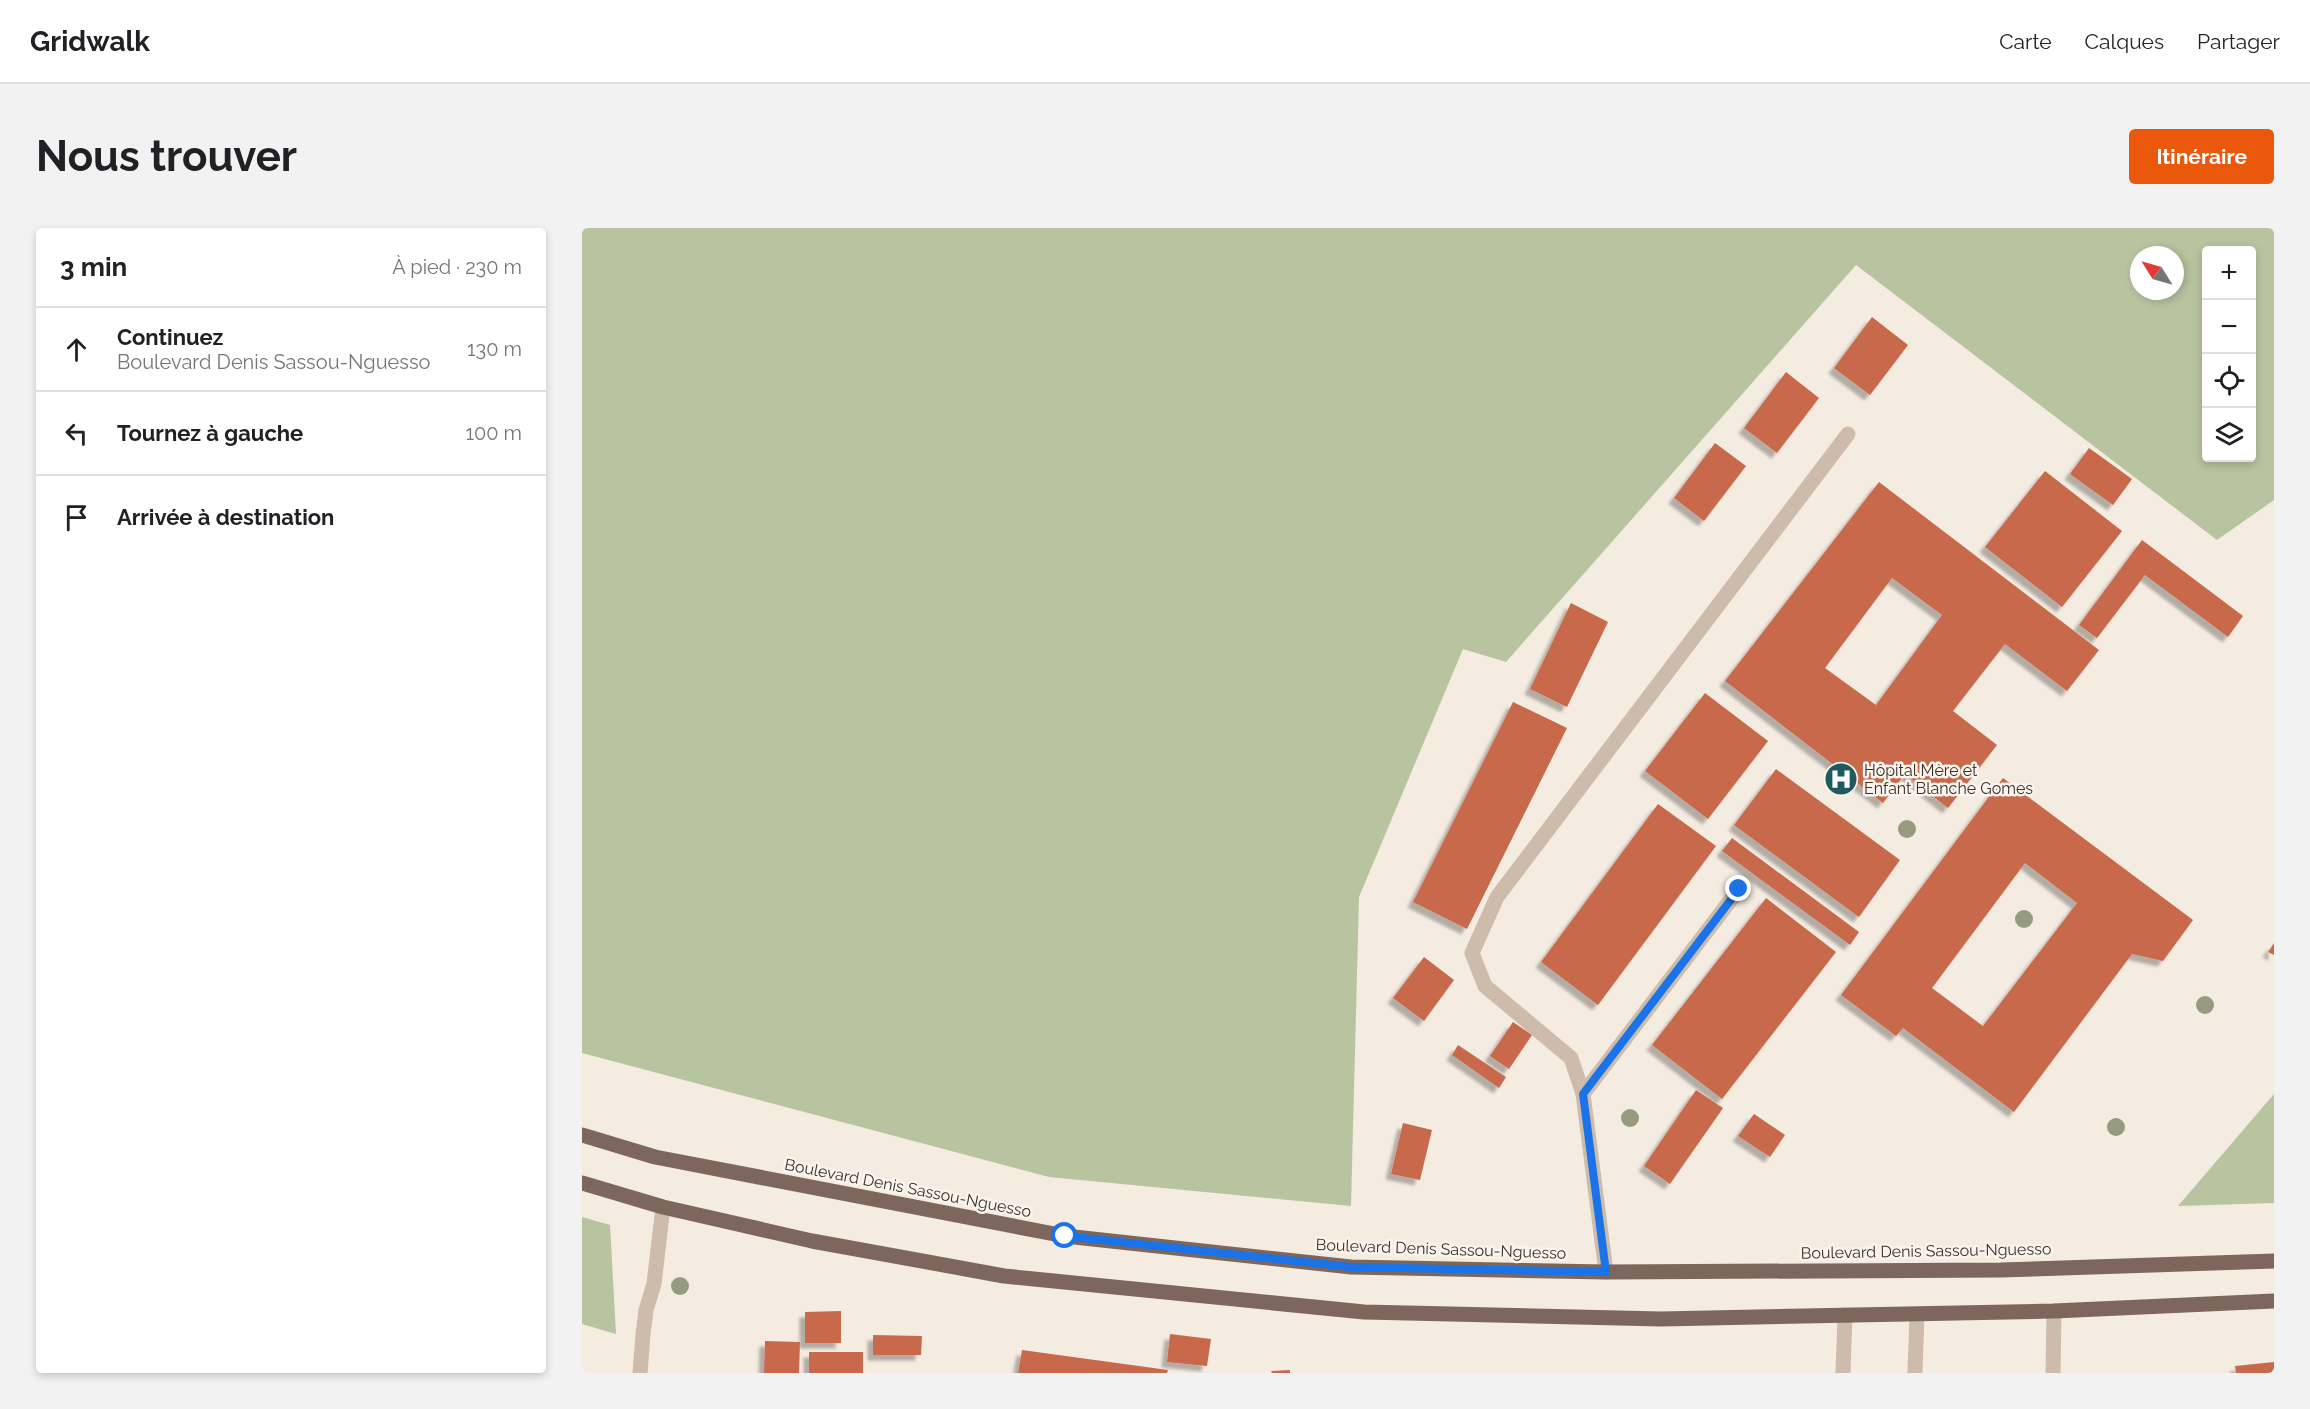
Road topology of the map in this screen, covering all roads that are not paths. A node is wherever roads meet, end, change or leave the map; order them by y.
1 (1848, 434) dead end
2 (1739, 889) dead end
3 (1583, 1094) junction
4 (582, 1135) edge
5 (582, 1183) edge
6 (663, 1207) junction
7 (2274, 1261) edge
8 (1606, 1272) junction
9 (2274, 1301) edge
10 (2054, 1311) junction
11 (1917, 1314) junction
12 (1845, 1315) junction
13 (640, 1373) edge
14 (1843, 1373) edge
15 (1915, 1373) edge
16 (2054, 1373) edge

1 - 3 street
2 - 3 street
3 - 8 street
4 - 8 main road, Boulevard Denis Sassou-Nguesso
5 - 6 main road
6 - 12 main road
6 - 13 street
7 - 8 main road, Boulevard Denis Sassou-Nguesso
9 - 10 main road
10 - 11 main road
10 - 16 street
11 - 12 main road
11 - 15 street
12 - 14 street

